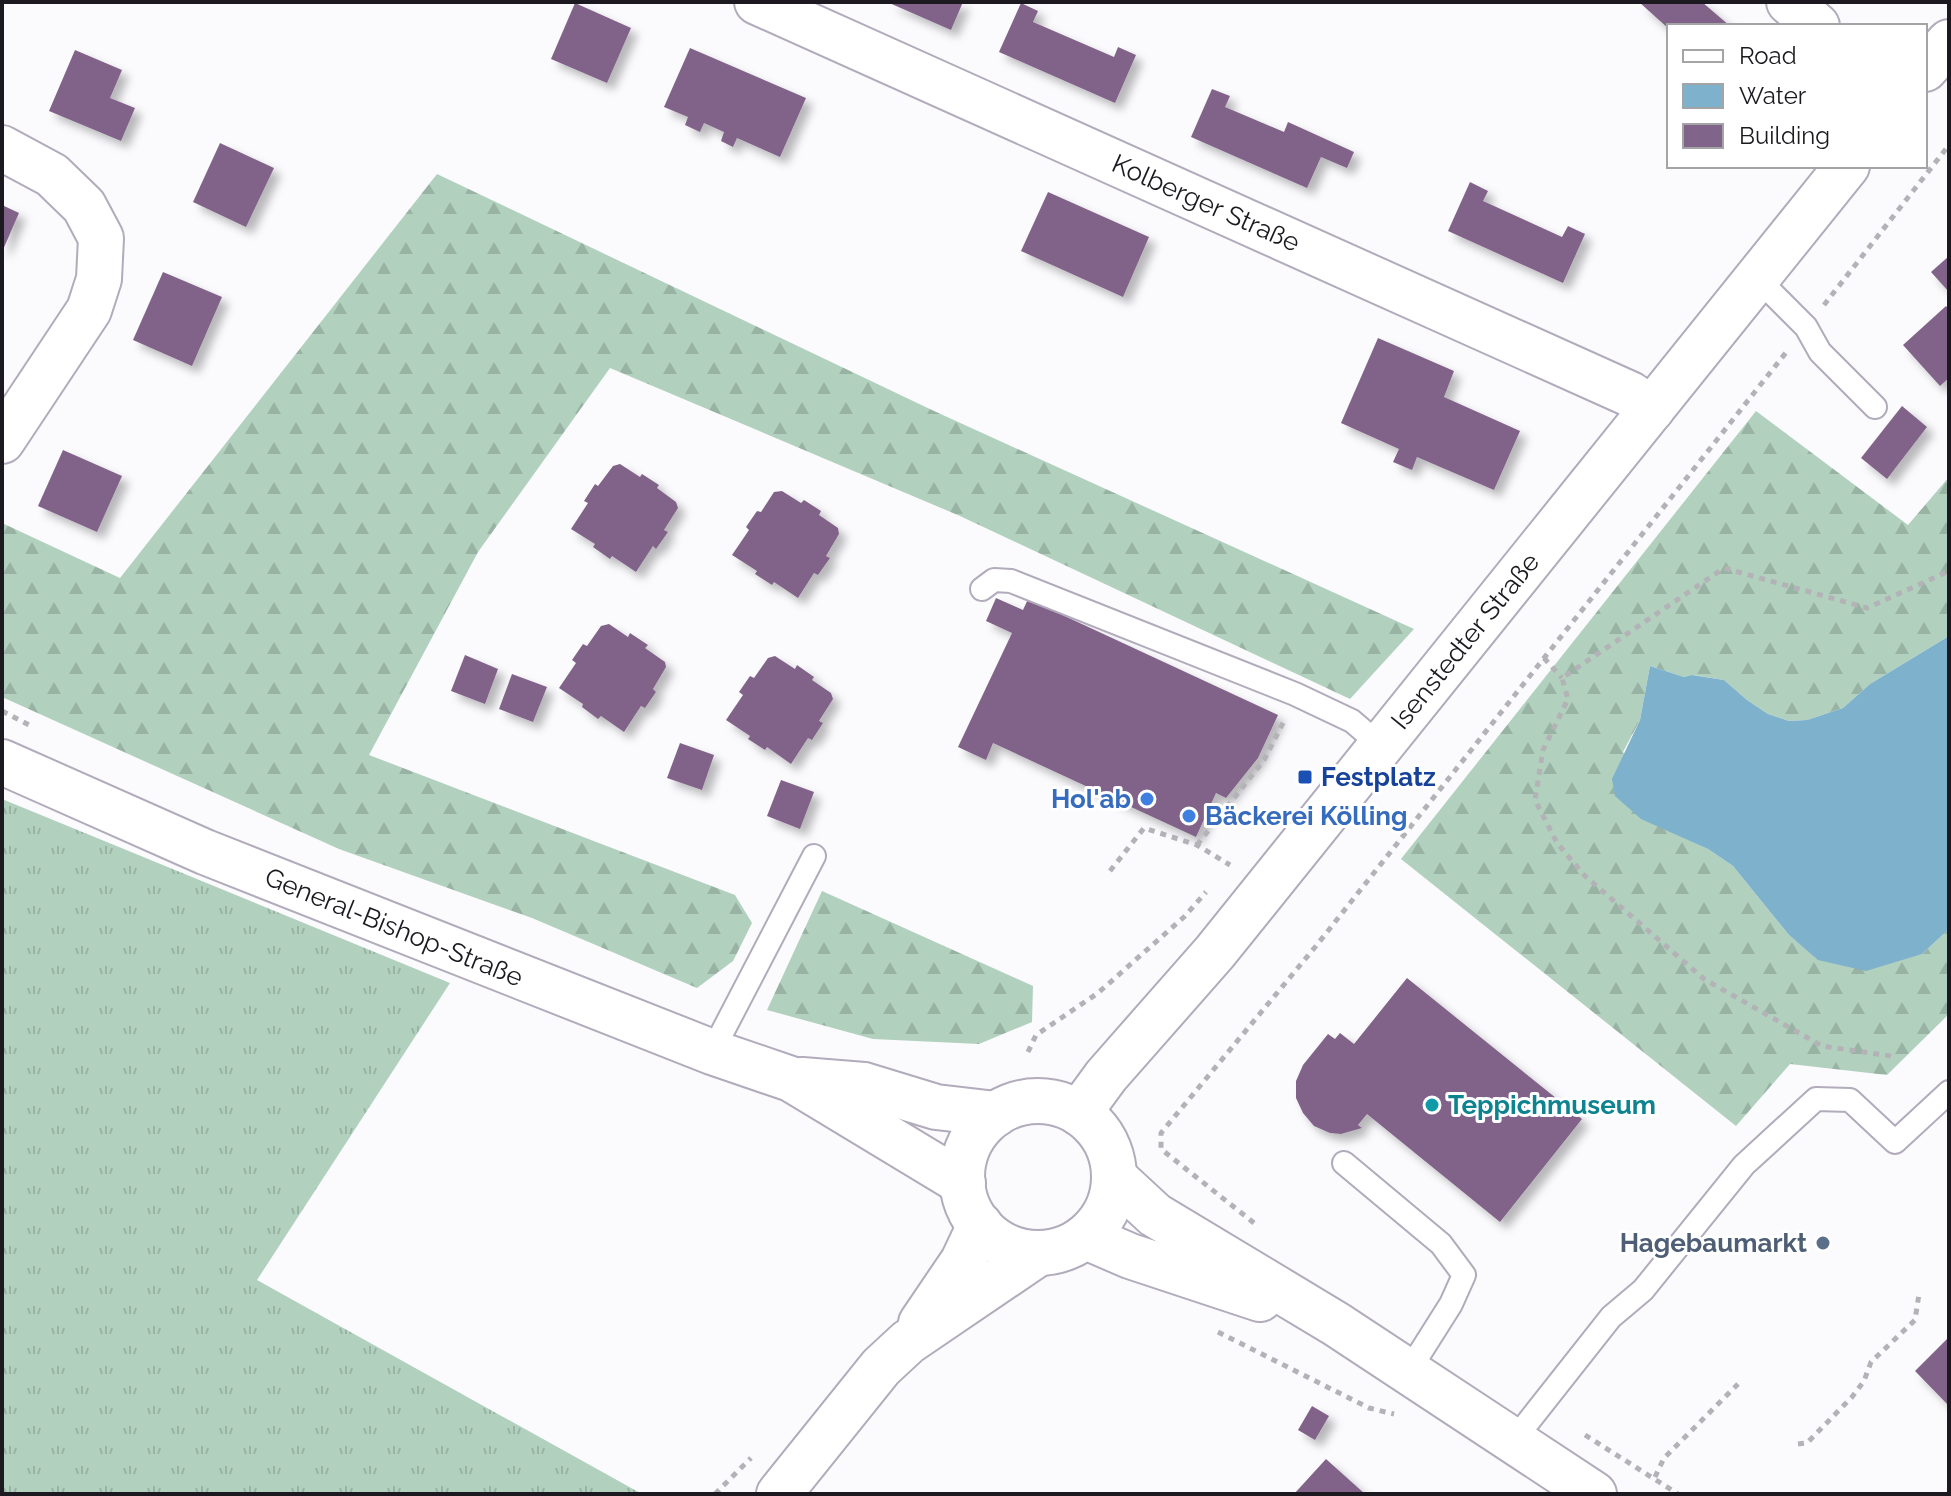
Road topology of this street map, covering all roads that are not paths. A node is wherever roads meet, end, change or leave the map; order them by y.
1 (757, 2) edge
2 (1789, 2) edge
3 (1815, 24) edge
4 (1949, 42) edge
5 (1927, 67) edge
6 (2, 148) edge
7 (1845, 168) edge
8 (1758, 279) junction
9 (1875, 407) dead end
10 (1652, 409) junction
11 (2, 441) edge
12 (982, 589) dead end
13 (1380, 745) junction
14 (2, 762) edge
15 (814, 856) dead end
16 (712, 1052) junction
17 (791, 1079) junction
18 (1949, 1092) edge
19 (1079, 1113) junction
20 (996, 1114) junction
21 (1344, 1163) dead end
22 (1115, 1178) junction
23 (963, 1183) junction
24 (980, 1225) junction
25 (1086, 1237) junction
26 (1039, 1253) junction
27 (1336, 1324) junction
28 (908, 1342) junction
29 (1408, 1372) junction
30 (1514, 1440) junction
31 (779, 1494) edge
32 (1594, 1494) edge

1 - 10 street, Kolberger Straße
2 - 3 street
4 - 5 street
6 - 11 street
7 - 8 street, Isenstedter Straße
8 - 9 lane
8 - 10 street, Isenstedter Straße
10 - 13 street, Isenstedter Straße
12 - 13 lane
13 - 19 street, Isenstedter Straße
14 - 16 street, General-Bishop-Straße
15 - 16 lane
16 - 17 street, General-Bishop-Straße
17 - 20 street, General-Bishop-Straße
17 - 23 street, General-Bishop-Straße
18 - 30 lane
19 - 20 street
19 - 22 street
20 - 23 street
21 - 29 lane
22 - 25 street
22 - 27 street
23 - 24 street
24 - 26 street
24 - 28 street
25 - 26 street
25 - 27 street
26 - 28 street
27 - 29 street
28 - 31 street
29 - 30 street
30 - 32 street

